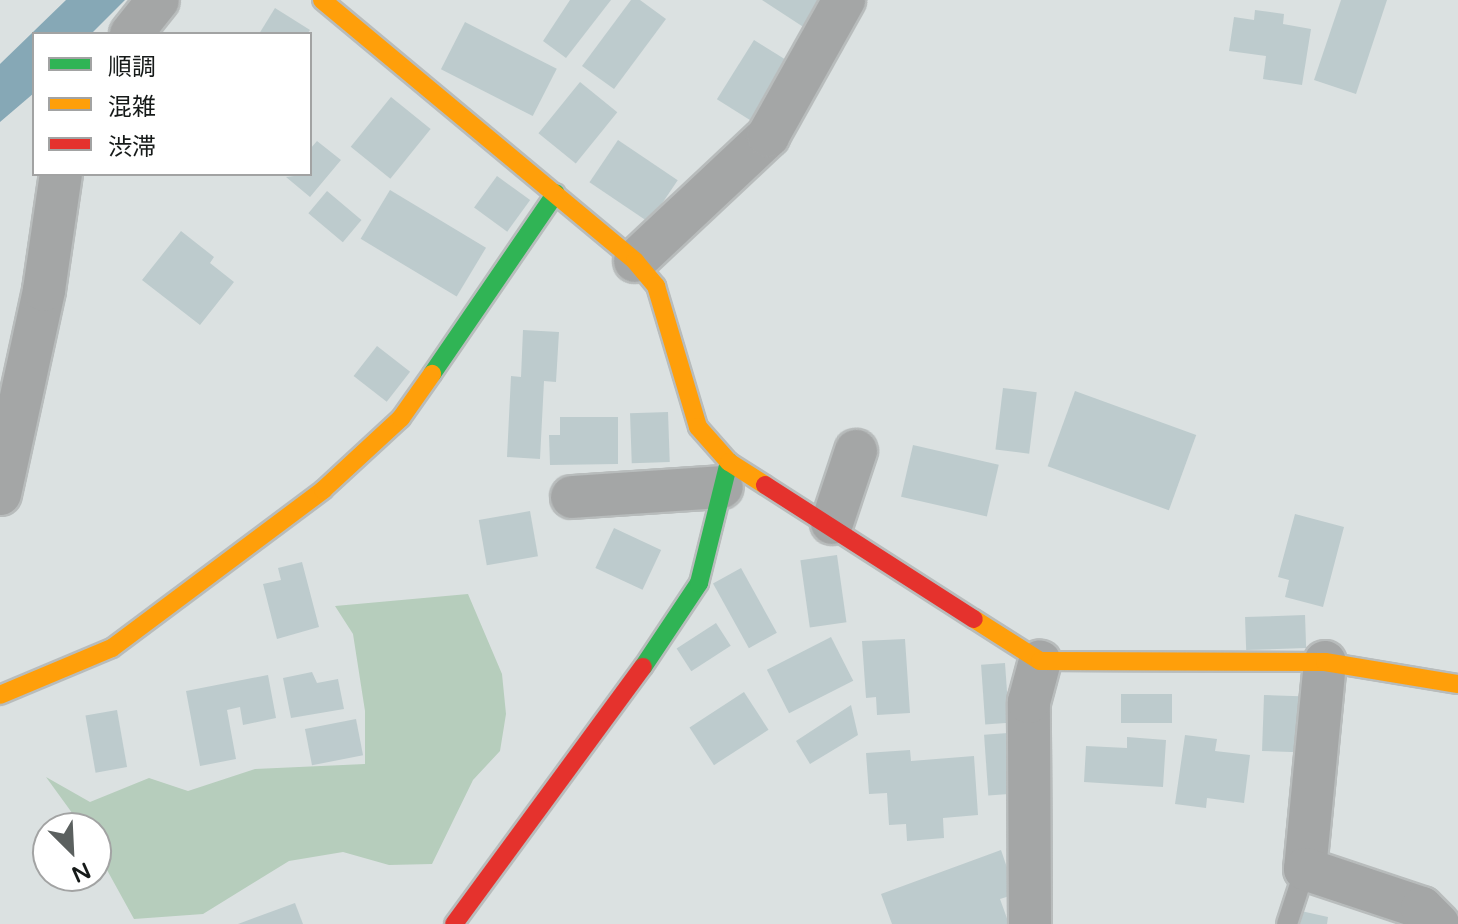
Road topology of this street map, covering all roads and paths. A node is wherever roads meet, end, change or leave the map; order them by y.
1 (158, 0) edge
2 (322, 0) edge
3 (844, 0) edge
4 (133, 32) edge
5 (61, 176) edge
6 (556, 193) junction
7 (635, 261) junction
8 (856, 451) dead end
9 (725, 474) junction
10 (0, 494) edge
11 (572, 497) dead end
12 (832, 523) junction
13 (1040, 661) junction
14 (1325, 662) junction
15 (1458, 684) edge
16 (0, 695) edge
17 (1305, 869) junction
18 (454, 924) edge
19 (1030, 924) edge
20 (1287, 924) edge
21 (1438, 924) edge

1 - 4 street
2 - 6 street
3 - 7 street
5 - 10 street
6 - 7 street
6 - 16 street
7 - 9 street
8 - 12 street
9 - 11 street
9 - 12 street
9 - 18 street
12 - 13 street
13 - 14 street
13 - 19 street
14 - 15 street
14 - 17 street
17 - 20 lane
17 - 21 street

